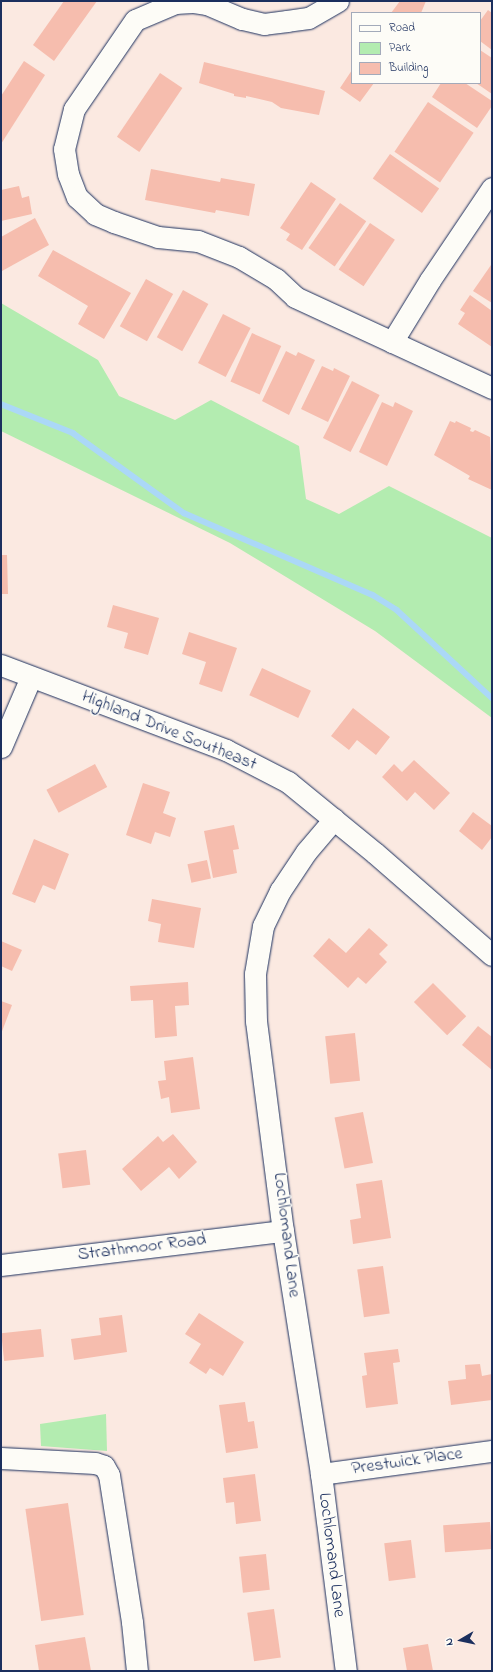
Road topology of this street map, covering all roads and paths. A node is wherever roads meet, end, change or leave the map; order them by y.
1 (338, 1) edge
2 (492, 188) edge
3 (392, 342) junction
4 (492, 388) edge
5 (1, 665) edge
6 (31, 677) junction
7 (1, 746) edge
8 (334, 819) junction
9 (492, 955) edge
10 (284, 1232) junction
11 (1, 1265) edge
12 (492, 1451) edge
13 (1, 1458) edge
14 (321, 1474) junction
15 (137, 1671) edge
16 (346, 1671) edge

1 - 3 street
2 - 3 street
3 - 4 street
5 - 6 street, Highland Drive Southeast
6 - 7 street
6 - 8 street, Highland Drive Southeast
8 - 9 street, Highland Drive Southeast
8 - 10 street, Lochlomand Lane
10 - 11 street, Strathmoor Road
10 - 14 street, Lochlomand Lane
12 - 14 street, Prestwick Place
13 - 15 street
14 - 16 street, Lochlomand Lane

